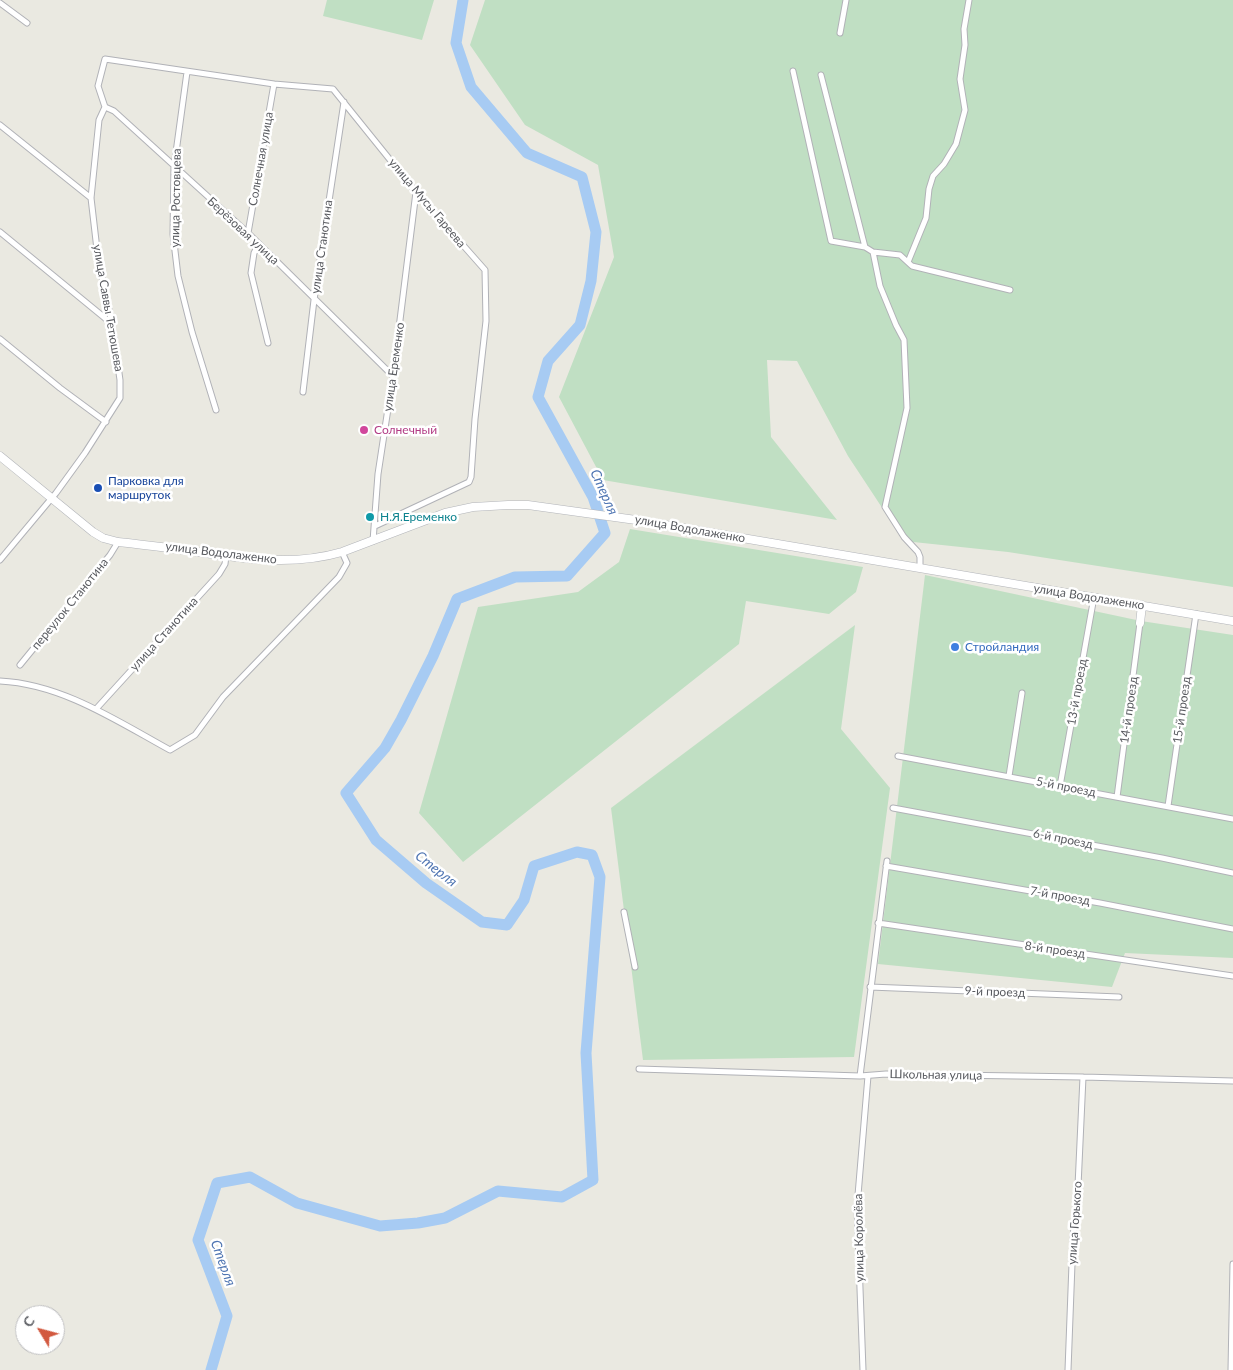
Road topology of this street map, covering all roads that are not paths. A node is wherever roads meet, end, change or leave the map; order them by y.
1 (846, 0) edge
2 (969, 0) edge
3 (0, 3) edge
4 (27, 23) dead end
5 (840, 33) dead end
6 (794, 71) dead end
7 (187, 72) junction
8 (821, 75) dead end
9 (274, 84) junction
10 (344, 102) junction
11 (105, 107) junction
12 (0, 125) edge
13 (174, 168) junction
14 (416, 192) junction
15 (91, 198) junction
16 (0, 232) edge
17 (248, 233) junction
18 (259, 244) junction
19 (865, 248) junction
20 (873, 252) junction
21 (908, 262) junction
22 (1010, 290) dead end
23 (314, 300) junction
24 (112, 324) junction
25 (0, 339) edge
26 (268, 343) dead end
27 (393, 376) junction
28 (303, 392) dead end
29 (216, 410) dead end
30 (106, 422) junction
31 (0, 456) edge
32 (52, 498) junction
33 (375, 526) junction
34 (118, 542) junction
35 (373, 542) junction
36 (342, 552) junction
37 (226, 556) junction
38 (0, 560) edge
39 (920, 568) junction
40 (1094, 597) junction
41 (1142, 605) junction
42 (1196, 614) junction
43 (1233, 621) edge
44 (1140, 623) joint
45 (20, 665) dead end
46 (0, 681) edge
47 (1022, 694) dead end
48 (96, 709) junction
49 (898, 756) dead end
50 (1009, 776) junction
51 (1060, 786) junction
52 (1117, 797) junction
53 (1168, 806) junction
54 (893, 808) dead end
55 (1233, 819) edge
56 (1233, 873) edge
57 (624, 912) dead end
58 (878, 923) junction
59 (1233, 929) edge
60 (635, 967) dead end
61 (1233, 976) edge
62 (870, 987) junction
63 (1119, 997) dead end
64 (639, 1069) dead end
65 (860, 1076) junction
66 (868, 1076) junction
67 (1083, 1077) junction
68 (1233, 1081) edge
69 (1233, 1264) edge
70 (863, 1370) edge
71 (1068, 1370) edge
72 (1230, 1370) edge

1 - 5 street
2 - 21 street
3 - 4 street
6 - 19 street
7 - 9 street, улица Мусы Гареева
7 - 11 street, улица Мусы Гареева
7 - 13 street, улица Ростовцева
8 - 19 street
9 - 10 street, улица Мусы Гареева
9 - 17 street, Солнечная улица
10 - 14 street, улица Мусы Гареева
10 - 23 street, улица Станотина
11 - 13 street, Берёзовая улица
11 - 15 street, улица Саввы Тетюшева
12 - 15 street
13 - 17 street, Берёзовая улица
13 - 29 street, улица Ростовцева
14 - 27 street, улица Еременко
14 - 33 street, улица Мусы Гареева
15 - 24 street, улица Саввы Тетюшева
16 - 24 street
17 - 18 street, Берёзовая улица
18 - 23 street, Берёзовая улица
18 - 26 street
19 - 20 street
20 - 21 street
20 - 39 street
21 - 22 street
23 - 27 street, Берёзовая улица
23 - 28 street, улица Станотина
24 - 30 street, улица Саввы Тетюшева
25 - 30 street
27 - 33 street, улица Еременко
30 - 32 street, улица Саввы Тетюшева
31 - 32 main road, улица Водолаженко
32 - 34 main road, улица Водолаженко
32 - 38 street, улица Саввы Тетюшева
33 - 35 street, улица Еременко
34 - 37 main road, улица Водолаженко
34 - 45 street, переулок Станотина
35 - 36 main road, улица Водолаженко
35 - 39 main road, улица Водолаженко
36 - 37 main road, улица Водолаженко
36 - 48 street
37 - 48 street, улица Станотина
39 - 40 main road, улица Водолаженко
40 - 41 main road, улица Водолаженко
40 - 51 street, 13-й проезд
41 - 42 main road, улица Водолаженко
41 - 44 main road
42 - 43 main road, улица Водолаженко
42 - 53 street, 15-й проезд
44 - 52 street, 14-й проезд
46 - 48 street
47 - 50 street
49 - 50 street, 5-й проезд
50 - 51 street, 5-й проезд
51 - 52 street, 5-й проезд
52 - 53 street, 5-й проезд
53 - 55 street, 5-й проезд
54 - 56 street, 6-й проезд
57 - 60 street
58 - 59 street, 7-й проезд
58 - 61 street, 8-й проезд
58 - 62 street
62 - 63 street, 9-й проезд
62 - 65 street
64 - 65 street, Школьная улица
65 - 66 street, Школьная улица
66 - 67 street, Школьная улица
66 - 70 street, улица Королёва
67 - 68 street, Школьная улица
67 - 71 street, улица Горького
69 - 72 street

